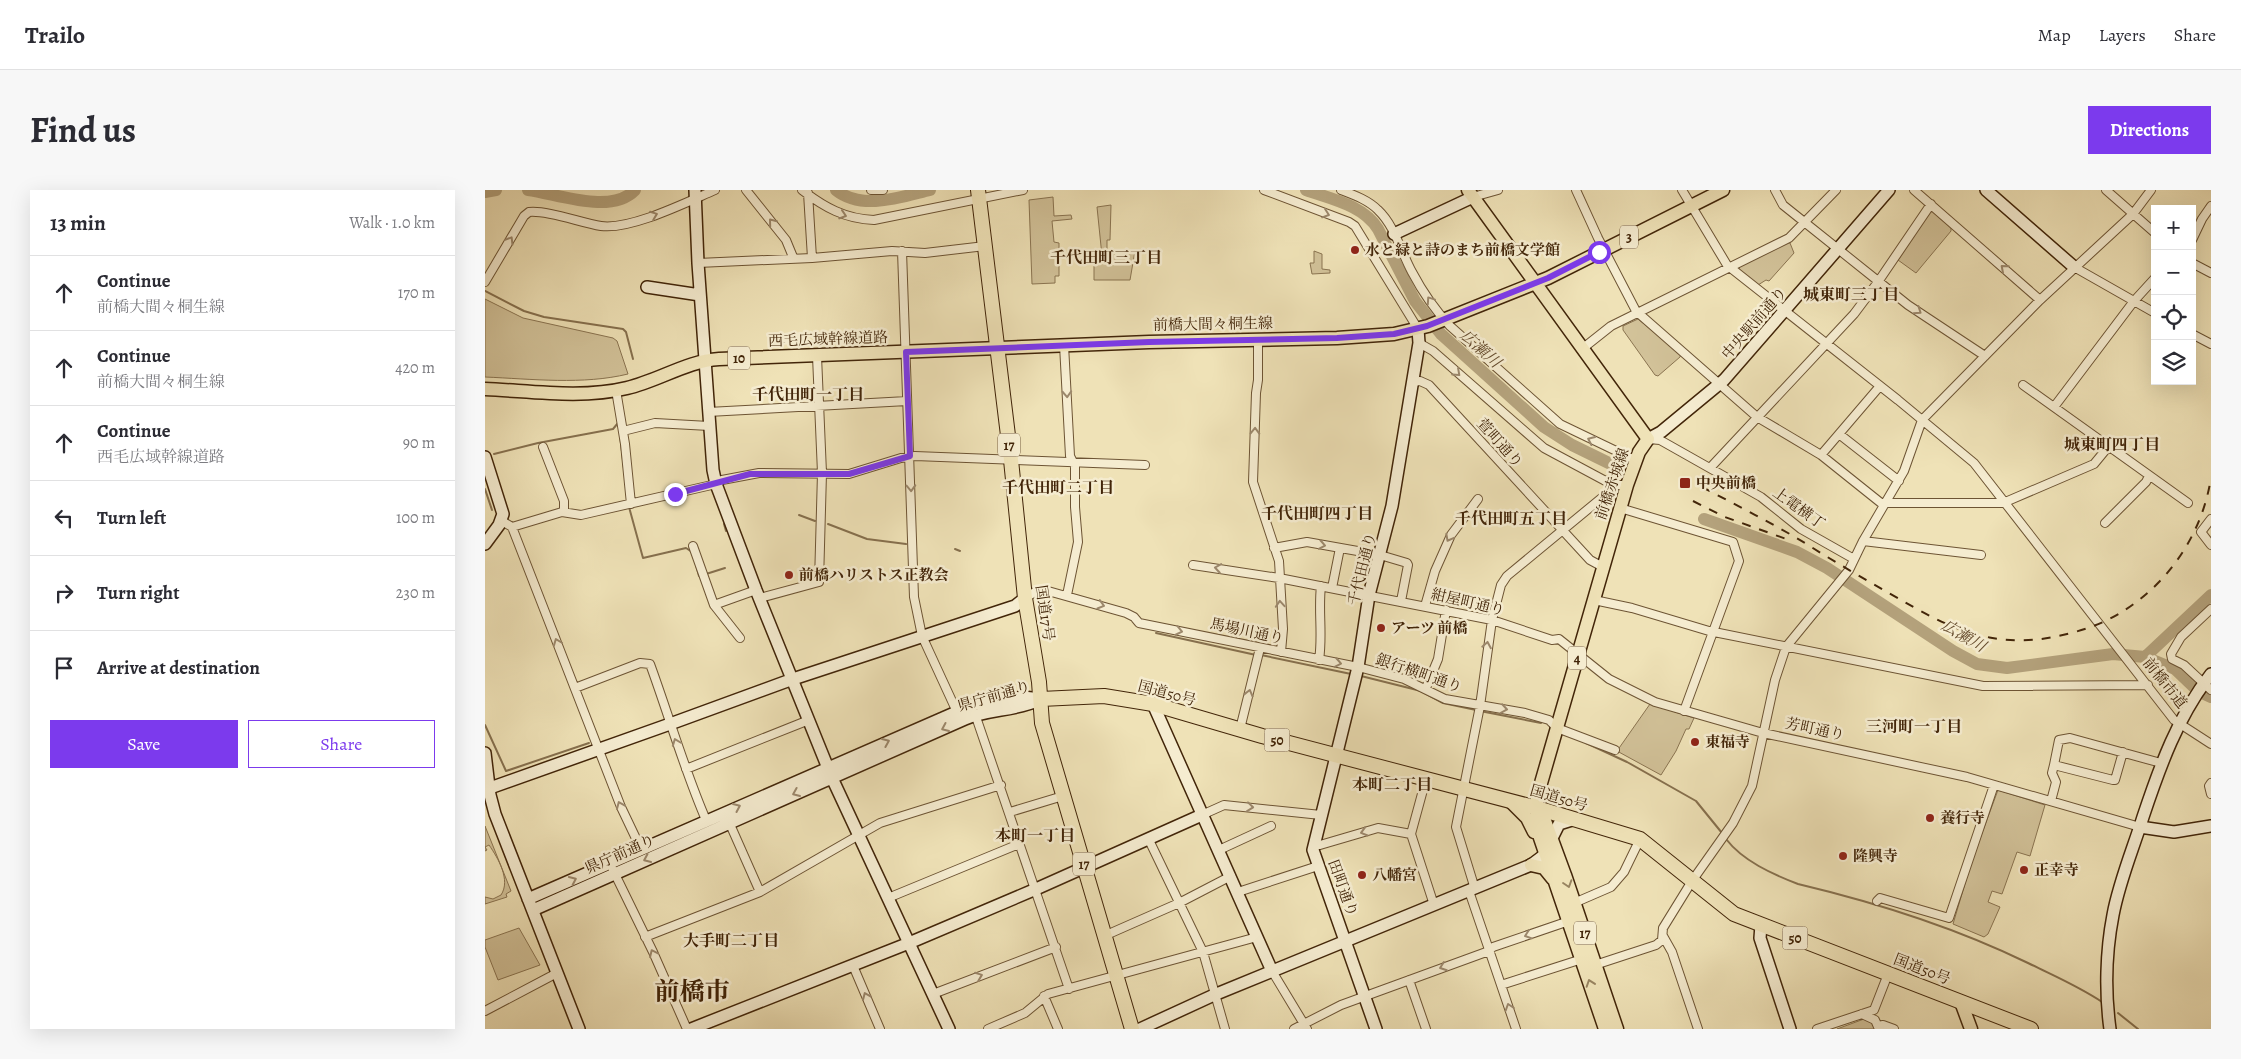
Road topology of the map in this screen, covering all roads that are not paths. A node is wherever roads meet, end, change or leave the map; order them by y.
1 (715, 190) edge
2 (746, 190) edge
3 (871, 190) edge
4 (883, 190) edge
5 (1023, 190) edge
6 (1264, 190) edge
7 (1341, 190) edge
8 (1497, 190) edge
9 (1576, 190) edge
10 (1682, 190) edge
11 (1723, 190) edge
12 (1775, 190) edge
13 (1836, 190) edge
14 (1889, 190) edge
15 (1914, 190) edge
16 (1986, 190) edge
17 (2106, 190) edge
18 (2151, 190) edge
19 (806, 192) edge
20 (695, 194) edge
21 (979, 194) edge
22 (1470, 194) edge
23 (1931, 204) junction
24 (1690, 206) junction
25 (2211, 206) edge
26 (2133, 214) junction
27 (1805, 222) junction
28 (2151, 230) edge
29 (2196, 232) edge
30 (1394, 234) junction
31 (985, 246) junction
32 (1604, 249) junction
33 (1838, 250) junction
34 (902, 251) junction
35 (793, 257) junction
36 (812, 258) junction
37 (698, 263) junction
38 (2196, 265) edge
39 (2074, 267) junction
40 (1731, 268) junction
41 (2211, 273) edge
42 (485, 282) edge
43 (1878, 282) junction
44 (2151, 282) edge
45 (1535, 283) junction
46 (647, 287) dead end
47 (700, 295) junction
48 (2040, 300) junction
49 (2134, 301) junction
50 (2151, 310) edge
51 (1785, 311) junction
52 (1638, 313) junction
53 (1442, 320) junction
54 (1423, 328) junction
55 (2196, 336) edge
56 (1258, 339) junction
57 (2210, 341) edge
58 (1419, 343) junction
59 (1827, 344) junction
60 (1064, 345) junction
61 (997, 347) junction
62 (1583, 349) junction
63 (906, 352) junction
64 (817, 356) junction
65 (1985, 356) junction
66 (705, 361) junction
67 (1413, 382) junction
68 (1720, 384) junction
69 (2023, 385) dead end
70 (1880, 386) junction
71 (485, 389) edge
72 (616, 390) junction
73 (907, 401) junction
74 (819, 405) junction
75 (2054, 407) junction
76 (709, 412) junction
77 (1757, 417) junction
78 (1922, 420) junction
79 (709, 426) junction
80 (623, 431) junction
81 (1839, 434) junction
82 (1647, 439) junction
83 (543, 447) dead end
84 (2108, 447) junction
85 (1821, 455) junction
86 (485, 456) edge
87 (910, 456) junction
88 (1011, 460) junction
89 (1635, 460) junction
90 (1073, 462) junction
91 (1145, 465) dead end
92 (1710, 468) junction
93 (822, 474) junction
94 (2149, 476) junction
95 (1899, 481) junction
96 (716, 484) junction
97 (1610, 487) junction
98 (1624, 496) junction
99 (1478, 499) dead end
100 (2005, 503) junction
101 (2188, 503) dead end
102 (631, 504) junction
103 (1884, 504) junction
104 (564, 512) junction
105 (2211, 519) edge
106 (2105, 523) dead end
107 (507, 524) junction
108 (1563, 531) junction
109 (1863, 541) junction
110 (485, 544) edge
111 (2211, 545) edge
112 (693, 546) dead end
113 (1274, 548) junction
114 (1340, 548) junction
115 (1381, 555) junction
116 (1981, 555) dead end
117 (1854, 560) junction
118 (1193, 564) dead end
119 (1603, 567) junction
120 (1279, 578) junction
121 (1321, 586) junction
122 (1332, 588) junction
123 (758, 594) junction
124 (1067, 595) junction
125 (1369, 595) junction
126 (1025, 598) junction
127 (1594, 600) junction
128 (1401, 601) junction
129 (714, 605) junction
130 (1425, 606) junction
131 (2211, 609) edge
132 (1446, 610) junction
133 (1492, 620) junction
134 (1713, 632) junction
135 (922, 636) junction
136 (740, 638) dead end
137 (1559, 638) joint
138 (1786, 647) junction
139 (1281, 652) junction
140 (1259, 653) junction
141 (1578, 654) junction
142 (1319, 660) junction
143 (1358, 667) junction
144 (2211, 674) edge
145 (793, 679) junction
146 (2148, 685) junction
147 (2207, 687) edge
148 (575, 688) junction
149 (1425, 688) junction
150 (1041, 699) junction
151 (1153, 704) junction
152 (1480, 706) junction
153 (1684, 710) junction
154 (957, 712) junction
155 (975, 714) junction
156 (809, 720) junction
157 (2180, 722) junction
158 (670, 724) junction
159 (1557, 728) junction
160 (1239, 729) junction
161 (1763, 733) junction
162 (2211, 744) edge
163 (599, 750) junction
164 (1615, 750) dead end
165 (2123, 752) junction
166 (485, 753) edge
167 (1337, 756) junction
168 (2161, 763) junction
169 (2054, 765) junction
170 (828, 767) junction
171 (686, 769) junction
172 (832, 778) junction
173 (1426, 779) junction
174 (2211, 782) edge
175 (1001, 785) junction
176 (1994, 785) junction
177 (490, 788) junction
178 (1464, 789) junction
179 (2211, 794) edge
180 (1063, 796) junction
181 (2051, 801) junction
182 (1511, 802) junction
183 (1537, 808) junction
184 (1010, 812) junction
185 (1203, 814) junction
186 (1321, 815) junction
187 (1575, 819) junction
188 (706, 820) junction
189 (729, 822) junction
190 (1271, 826) dead end
191 (2211, 826) edge
192 (2140, 827) junction
193 (859, 834) junction
194 (1411, 834) junction
195 (1147, 838) junction
196 (1551, 838) junction
197 (1639, 839) junction
198 (1314, 843) junction
199 (1019, 844) junction
200 (641, 849) junction
201 (1219, 850) junction
202 (1551, 857) junction
203 (1533, 864) junction
204 (1318, 866) junction
205 (1085, 867) junction
206 (612, 868) junction
207 (1231, 876) junction
208 (1692, 881) junction
209 (1556, 883) junction
210 (1036, 889) junction
211 (1472, 890) junction
212 (760, 892) junction
213 (1238, 892) junction
214 (889, 898) junction
215 (1877, 901) dead end
216 (1179, 903) junction
217 (1574, 903) junction
218 (530, 905) junction
219 (1434, 905) junction
220 (1569, 921) junction
221 (1761, 925) junction
222 (1105, 936) junction
223 (1663, 936) junction
224 (645, 937) junction
225 (1257, 937) junction
226 (1346, 941) junction
227 (909, 942) junction
228 (1056, 947) junction
229 (1489, 951) junction
230 (1203, 952) junction
231 (1582, 960) junction
232 (1595, 965) junction
233 (850, 966) junction
234 (1272, 971) junction
235 (557, 973) junction
236 (1888, 974) junction
237 (1115, 976) junction
238 (1409, 980) junction
239 (1501, 985) junction
240 (1069, 989) junction
241 (933, 994) junction
242 (1214, 995) junction
243 (1044, 996) junction
244 (1364, 996) junction
245 (1961, 1002) junction
246 (485, 1011) edge
247 (1862, 1014) junction
248 (1306, 1026) edge
249 (1879, 1027) edge
250 (579, 1029) edge
251 (687, 1029) edge
252 (691, 1029) edge
253 (880, 1029) edge
254 (949, 1029) edge
255 (988, 1029) edge
256 (1058, 1029) edge
257 (1132, 1029) edge
258 (1140, 1029) edge
259 (1225, 1029) edge
260 (1294, 1029) edge
261 (1375, 1029) edge
262 (1426, 1029) edge
263 (1516, 1029) edge
264 (1605, 1029) edge
265 (1617, 1029) edge
266 (1698, 1029) edge
267 (1790, 1029) edge
268 (1817, 1029) edge
269 (1894, 1029) edge
270 (1971, 1029) edge
271 (2031, 1029) edge
272 (2110, 1029) edge

1 - 20 street
35 -> 2 street
3 - 4 street
5 - 21 street
6 -> 54 street
7 - 30 street
8 - 22 street
9 - 32 street
10 - 24 street, 前橋市道
11 - 24 main road, 3
12 - 27 street
13 - 27 street
14 - 33 street, 中央駅前通り
15 - 23 street
16 - 39 street
17 - 26 street
18 - 26 street
19 -> 21 street
19 - 36 street
20 - 37 street
42 -> 20 street
21 - 31 highway, 国道17号 / 17
22 - 30 street
22 - 45 main road, 前橋赤城線
23 - 43 street
48 -> 23 street
24 - 32 main road, 3
24 - 40 street, 前橋市道
25 - 29 street
26 - 28 street
26 - 39 street
27 - 33 street
27 - 40 street
53 -> 30 street
31 - 34 street
31 - 61 highway, 国道17号 / 17
32 - 45 main road, 3
32 - 52 street
33 - 43 street
33 - 51 street, 中央駅前通り
34 - 36 street
34 - 63 street
35 - 36 street
35 - 37 street
37 - 47 street
38 - 41 street
39 - 48 street
39 - 49 street
40 - 51 street, 前橋市道
40 - 52 street
43 - 59 street
43 -> 65 street
44 - 49 street
45 - 53 main road, 3
45 - 62 main road, 前橋赤城線
46 - 47 street
47 - 66 street
48 - 65 street
49 - 50 street
49 - 75 street
51 - 59 street, 前橋市道
51 - 68 street, 中央駅前通り
52 - 62 street
52 - 68 street
53 - 54 main road, 3
89 -> 53 street
54 - 56 main road, 前橋大間々桐生線 / 3
54 - 58 street, 千代田通り
55 - 57 street
56 - 60 main road, 前橋大間々桐生線 / 3
113 -> 56 street
58 - 67 street, 千代田通り
58 -> 97 street
59 - 70 street, 前橋市道
59 - 77 street
60 - 61 main road, 前橋大間々桐生線 / 3
60 -> 90 street
61 - 63 main road, 西毛広域幹線道路 / 10
61 - 88 highway, 国道17号 / 17
62 - 82 main road, 前橋赤城線
63 - 64 main road, 西毛広域幹線道路 / 10
63 - 73 street
64 - 66 main road, 西毛広域幹線道路 / 10
64 - 74 street
65 - 78 street
66 - 72 main road, 西毛広域幹線道路 / 10
66 - 76 street
67 - 108 street, 萱町通り
67 - 115 street, 千代田通り
68 - 77 street
68 - 82 street, 中央駅前通り
69 - 75 street
70 - 78 street, 前橋市道
70 - 81 street
71 - 72 main road, 西毛広域幹線道路 / 10
72 - 80 street
73 - 74 street
73 - 87 street
74 - 76 street
74 - 93 street
75 - 84 street
76 - 79 street
77 - 85 street
77 - 92 street
78 - 95 street
78 - 100 street, 前橋市道
79 - 80 street
79 - 96 street
80 - 102 street
81 - 85 street
81 - 95 street
82 - 89 main road, 前橋赤城線 / 4
82 - 92 street, 上電横丁
83 - 104 street
84 - 94 street
84 - 100 street
85 - 103 street
86 - 107 street
87 - 88 street
87 - 93 street
87 -> 135 street
88 - 90 street
88 - 126 highway, 国道17号 / 17
89 - 98 main road, 前橋赤城線 / 4
90 - 91 street
90 - 124 street
92 - 117 street, 上電横丁
93 - 96 street
93 - 123 street
94 - 101 street
94 - 106 street
95 - 103 street
96 - 102 street
96 - 123 street
97 - 98 street
97 - 98 street
97 - 108 street
98 - 119 main road, 前橋赤城線 / 4
98 - 134 street
99 -> 130 street
100 - 103 street
100 - 146 street, 前橋市道
102 - 104 street
103 - 109 street
104 - 107 street
105 - 111 street
107 - 110 street
148 -> 107 street
108 - 119 street, 萱町通り
108 - 133 street
109 - 116 street
109 - 117 street
112 - 129 street
113 -> 114 street
113 - 120 street
114 - 115 street
114 - 122 street
115 - 125 street, 千代田通り
115 - 128 street
117 - 138 street
120 -> 118 street, 紺屋町通り
119 - 127 main road, 前橋赤城線 / 4
120 - 121 street, 紺屋町通り
139 -> 120 street
121 - 122 street, 紺屋町通り
121 - 142 street
122 - 125 street, 紺屋町通り
123 - 129 street
123 - 145 street
124 - 126 street, 馬場川通り
124 -> 140 street, 馬場川通り
125 - 128 street, 紺屋町通り
125 - 143 street, 千代田通り
126 - 135 street
126 - 150 highway, 国道17号 / 17
127 - 134 street
127 - 141 main road, 前橋赤城線 / 4
128 - 130 street, 紺屋町通り
129 - 136 street
130 - 132 street, 紺屋町通り
131 - 147 street
132 - 133 street, 紺屋町通り
132 - 149 street
133 - 137 street, 紺屋町通り
152 -> 133 street
134 - 138 street
134 - 153 street
135 - 145 street
135 - 154 street
137 - 141 street, 芳町通り
138 - 146 street
138 - 161 street
139 - 140 street, 馬場川通り
139 - 142 street, 馬場川通り
160 -> 140 street
141 - 153 street, 芳町通り
141 - 159 main road, 前橋赤城線 / 4
142 -> 143 street, 馬場川通り
143 - 149 street, 銀行横町通り
143 - 167 street, 千代田通り
144 - 147 street
145 - 156 street
145 - 158 street
146 - 157 street, 前橋市道
147 - 157 street
148 - 158 street
148 - 163 street
149 - 152 street, 銀行横町通り
150 - 151 highway, 国道50号 / 50
150 - 154 street, 県庁前通り
150 - 155 street, 県庁前通り
150 - 180 highway, 国道17号 / 17
151 - 160 highway, 国道50号 / 50
151 - 185 street
152 -> 159 street, 銀行横町通り
152 - 178 street
153 - 161 street, 芳町通り
170 -> 154 street, 県庁前通り
155 -> 172 street, 県庁前通り
155 - 175 street
156 - 170 street
156 - 171 street
157 - 162 street
157 - 168 street, 前橋市道
158 - 163 street
171 -> 158 street
159 - 164 street, 銀行横町通り
159 - 183 main road, 前橋赤城線 / 4
160 - 167 highway, 国道50号 / 50
161 - 176 street, 芳町通り
161 - 208 street
163 - 177 street
200 -> 163 street
165 - 168 street
165 - 169 street
165 - 169 street
166 - 177 street
167 - 173 highway, 国道50号 / 50
167 - 186 street, 田町通り
168 - 192 street, 前橋市道
169 - 181 street
170 - 172 street
188 -> 170 street, 県庁前通り
171 - 188 street
172 -> 189 street, 県庁前通り
172 - 193 street
173 - 178 highway, 国道50号 / 50
173 - 194 street
174 - 179 street
175 - 184 street
175 - 193 street
176 - 181 street, 芳町通り
176 - 215 street
177 - 218 street
178 - 182 highway, 国道50号 / 50
178 - 211 street
180 - 184 street
180 - 205 highway, 国道17号 / 17
181 - 192 street, 芳町通り
182 - 183 highway, 国道50号 / 50
182 - 202 main road
183 - 187 highway, 国道50号 / 50
183 - 196 main road, 17
183 - 202 main road, 17
184 - 199 street
185 -> 186 street
185 - 195 street
185 - 201 street
186 - 198 street, 田町通り
187 - 196 street
187 - 197 highway, 国道50号 / 50
188 - 200 street, 県庁前通り
189 -> 206 street, 県庁前通り
189 - 212 street
190 - 201 street
191 - 192 street
192 - 272 street, 前橋市道
193 - 212 street
193 - 214 street
194 -> 198 street
194 - 219 street
195 - 205 street
195 - 216 street
196 - 202 main road, 17
197 - 208 highway, 国道50号 / 50
197 - 217 street
198 - 204 street, 田町通り
199 - 210 street
199 - 214 street
200 - 206 street, 県庁前通り
201 - 207 street
202 - 203 main road
202 - 209 main road, 17
202 -> 217 main road, 17
203 - 209 main road
203 - 211 street
204 - 213 street
204 - 226 street, 田町通り
205 - 210 street
205 - 222 highway, 国道17号 / 17
206 - 218 street, 県庁前通り
206 - 224 street
207 - 213 street
207 - 216 street
208 - 221 highway, 国道50号 / 50
208 - 223 street
209 - 220 main road, 17
210 - 227 street
210 - 228 street
211 - 219 street
211 - 229 street
212 - 224 street
213 - 225 street
214 - 227 street
216 - 222 street
216 - 230 street
217 - 232 main road, 17
218 - 235 street
219 - 226 street
220 -> 229 street
220 - 231 main road, 17
221 - 236 highway, 国道50号 / 50
221 - 267 street
222 - 237 highway, 国道17号 / 17
223 - 232 street
223 - 266 street
251 -> 224 street
225 - 230 street
225 - 234 street
226 - 234 street
226 - 244 street, 田町通り
227 - 233 street
227 - 241 street
228 - 240 street
241 -> 228 street
229 -> 238 street
229 - 239 street
230 - 237 street
230 - 242 street
231 - 232 street
231 - 239 street
264 -> 231 main road, 17
232 - 265 main road, 17
233 - 252 street
253 -> 233 street
234 - 242 street
234 - 248 street
235 - 246 street
235 - 250 street
236 - 245 highway, 国道50号 / 50
236 - 247 street
237 - 240 street
237 - 257 highway, 国道17号 / 17
238 - 244 street
238 - 262 street
263 -> 239 street
240 - 243 street
241 - 254 street
242 - 258 street
242 - 259 street
243 - 255 street
243 - 256 street
244 - 248 street
244 - 261 street, 田町通り
245 - 270 main road
245 - 271 highway, 国道50号 / 50
247 - 249 street
247 - 268 street
248 - 260 street
249 - 269 street

